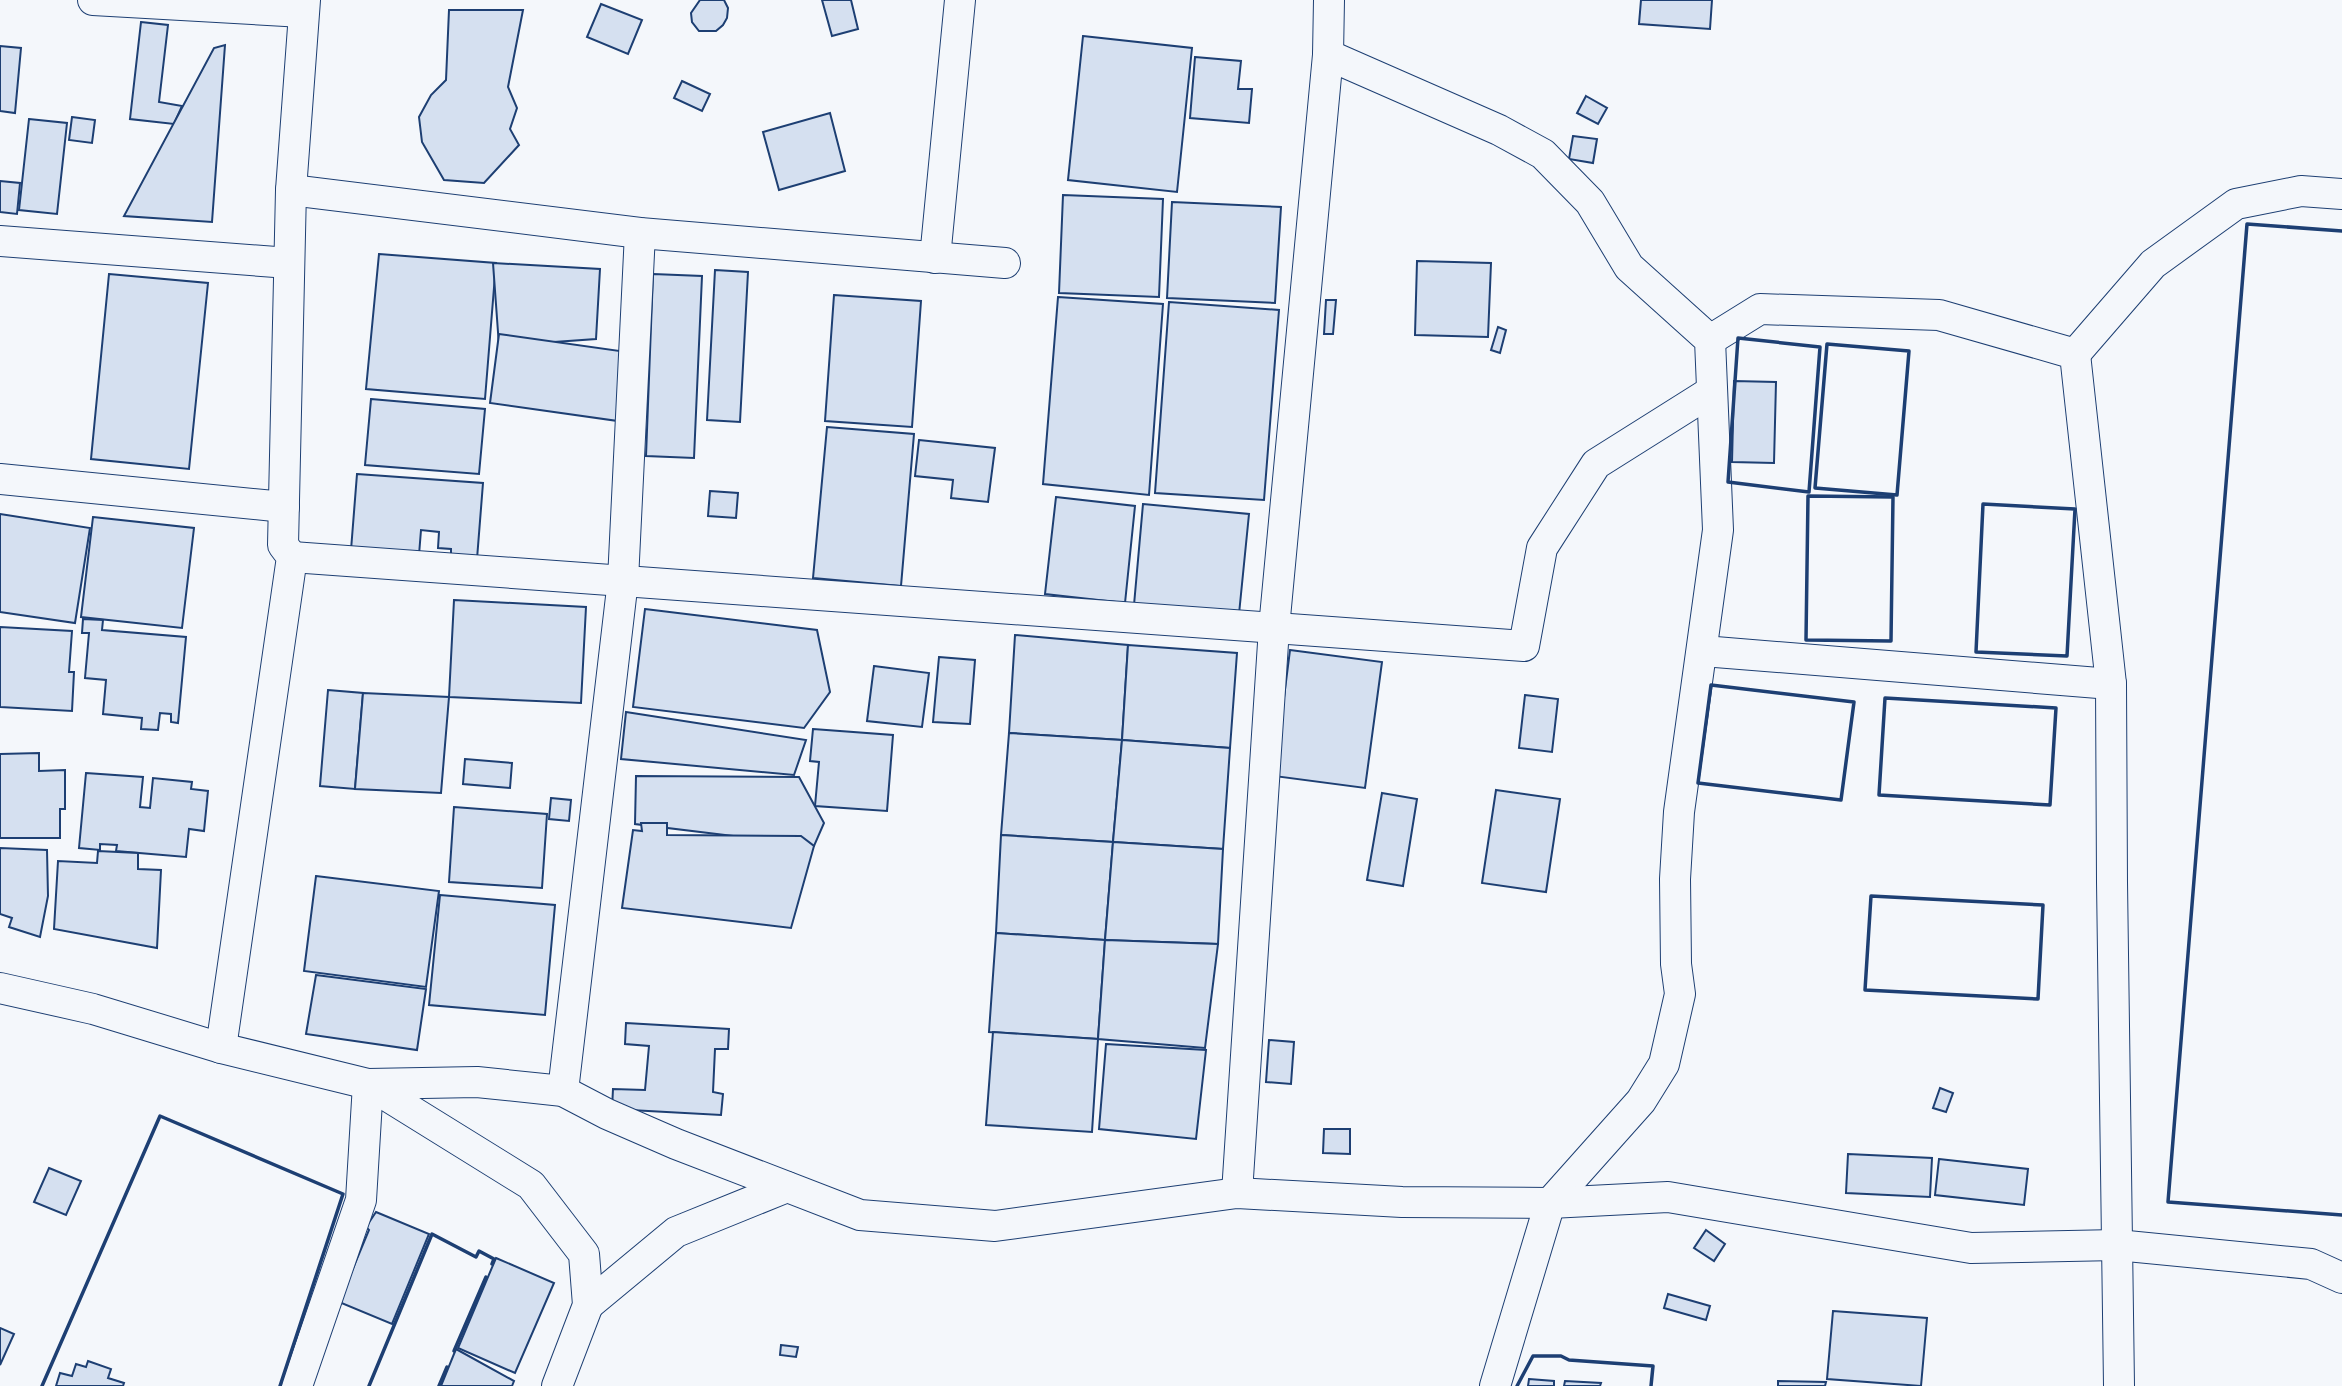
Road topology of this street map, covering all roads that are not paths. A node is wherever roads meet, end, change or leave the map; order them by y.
1 (93, 0) edge
2 (960, 0) edge
3 (1329, 0) edge
4 (304, 6) edge
5 (1328, 55) junction
6 (291, 190) junction
7 (2342, 194) edge
8 (640, 233) junction
9 (0, 242) edge
10 (935, 258) junction
11 (289, 263) junction
12 (1005, 263) dead end
13 (1710, 340) junction
14 (2075, 354) junction
15 (1712, 391) junction
16 (0, 479) edge
17 (284, 507) junction
18 (292, 557) junction
19 (623, 580) junction
20 (1274, 628) junction
21 (1703, 651) junction
22 (2111, 684) junction
23 (0, 988) edge
24 (221, 1048) junction
25 (368, 1084) junction
26 (563, 1091) junction
27 (787, 1187) junction
28 (1237, 1193) junction
29 (1550, 1203) junction
30 (2117, 1245) junction
31 (2342, 1278) edge
32 (588, 1305) junction
33 (297, 1386) edge
34 (557, 1386) edge
35 (1496, 1386) edge
36 (2119, 1386) edge

1 - 4 street
2 - 10 street
3 - 5 street
4 - 6 street
5 - 13 street
5 - 20 street
6 - 8 street
6 - 11 street
7 - 14 street
8 - 10 street
8 - 19 street
9 - 11 street
10 - 12 street
11 - 17 street
13 - 14 street
13 - 15 street
14 - 22 street
15 - 20 street
15 - 21 street
16 - 17 street
17 - 18 street
18 - 19 street
18 - 24 street
19 - 20 street
19 - 26 street
20 - 28 street
21 - 22 street
21 - 29 street
22 - 30 street
23 - 24 street
24 - 25 street
25 - 26 street
25 - 32 street
25 - 33 street
26 - 27 street
27 - 28 street
27 - 32 street
28 - 29 street
29 - 30 street
29 - 35 street
30 - 31 street
30 - 36 street
32 - 34 street

